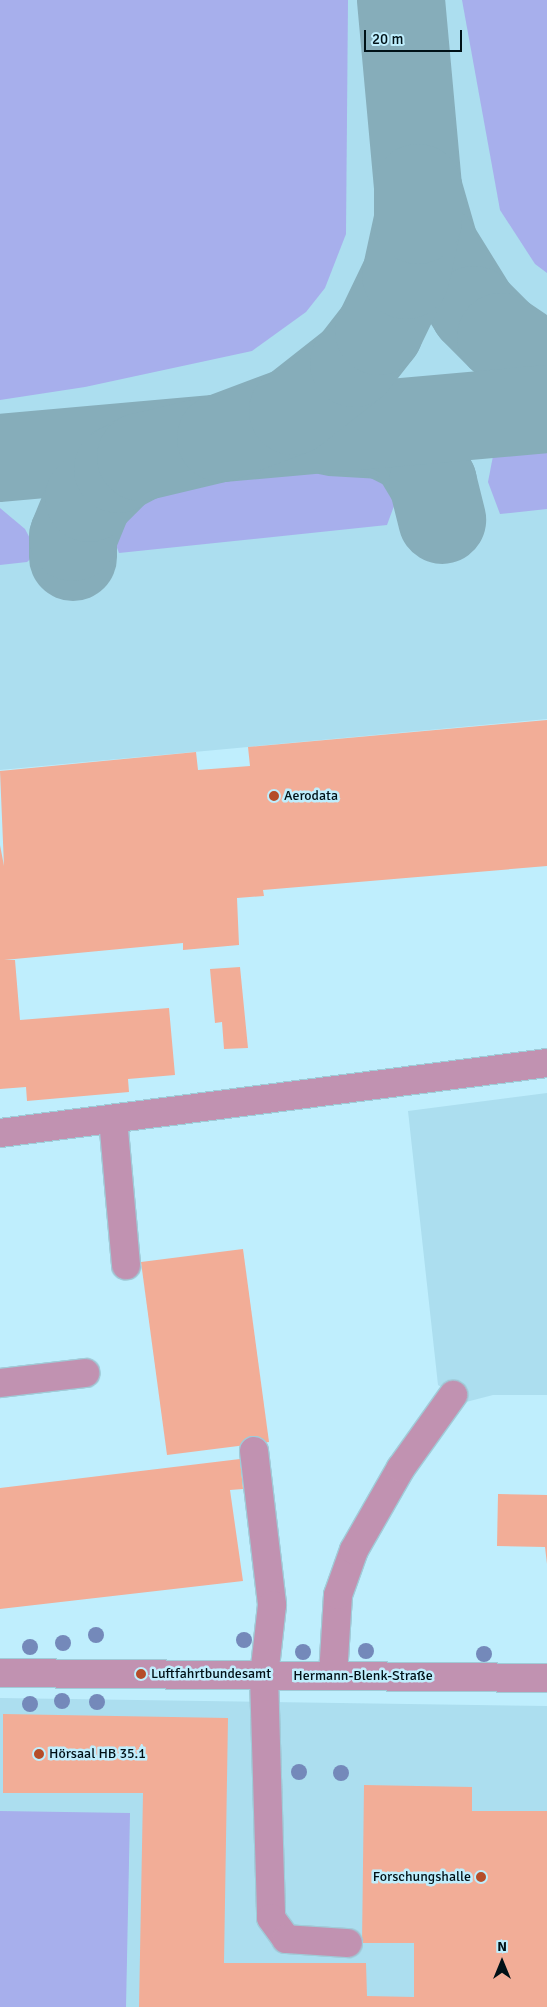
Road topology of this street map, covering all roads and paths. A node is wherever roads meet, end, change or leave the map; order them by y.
1 (547, 1063) edge
2 (113, 1119) junction
3 (0, 1133) edge
4 (126, 1265) dead end
5 (84, 1374) dead end
6 (0, 1383) edge
7 (453, 1394) dead end
8 (254, 1451) dead end
9 (0, 1673) edge
10 (333, 1675) junction
11 (264, 1676) junction
12 (547, 1678) edge
13 (348, 1943) dead end

1 - 2 street
2 - 3 street
2 - 4 street
5 - 6 street
7 - 10 street
8 - 11 street
9 - 11 street, Hermann-Blenk-Straße
10 - 11 street, Hermann-Blenk-Straße
10 - 12 street, Hermann-Blenk-Straße
11 - 13 street

